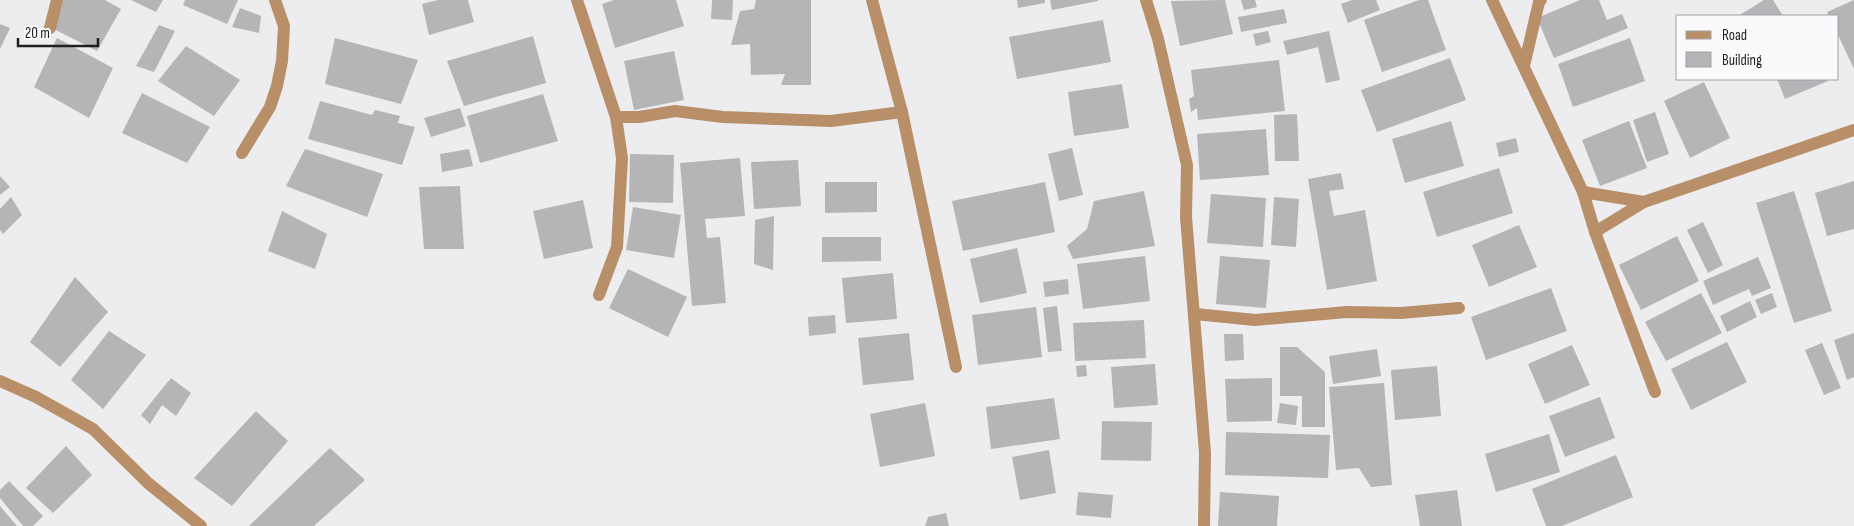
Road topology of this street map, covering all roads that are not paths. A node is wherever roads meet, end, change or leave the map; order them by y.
1 (57, 0) edge
2 (275, 0) edge
3 (577, 0) edge
4 (872, 0) edge
5 (1146, 0) edge
6 (1492, 0) edge
7 (1542, 0) edge
8 (50, 28) dead end
9 (1524, 66) junction
10 (902, 112) junction
11 (616, 117) junction
12 (1854, 130) edge
13 (242, 153) dead end
14 (1583, 192) junction
15 (1644, 202) junction
16 (1595, 232) junction
17 (599, 295) dead end
18 (1459, 308) dead end
19 (1195, 314) junction
20 (956, 367) dead end
21 (0, 381) edge
22 (1655, 392) dead end
23 (201, 526) edge
24 (1204, 526) edge

1 - 8 street
2 - 13 street
3 - 11 street
4 - 10 street
5 - 19 street
6 - 9 street
7 - 9 street
9 - 14 street
10 - 11 street
10 - 20 street
11 - 17 street
12 - 15 street
14 - 15 street
14 - 16 street
15 - 16 street
16 - 22 street
18 - 19 street
19 - 24 street
21 - 23 street

